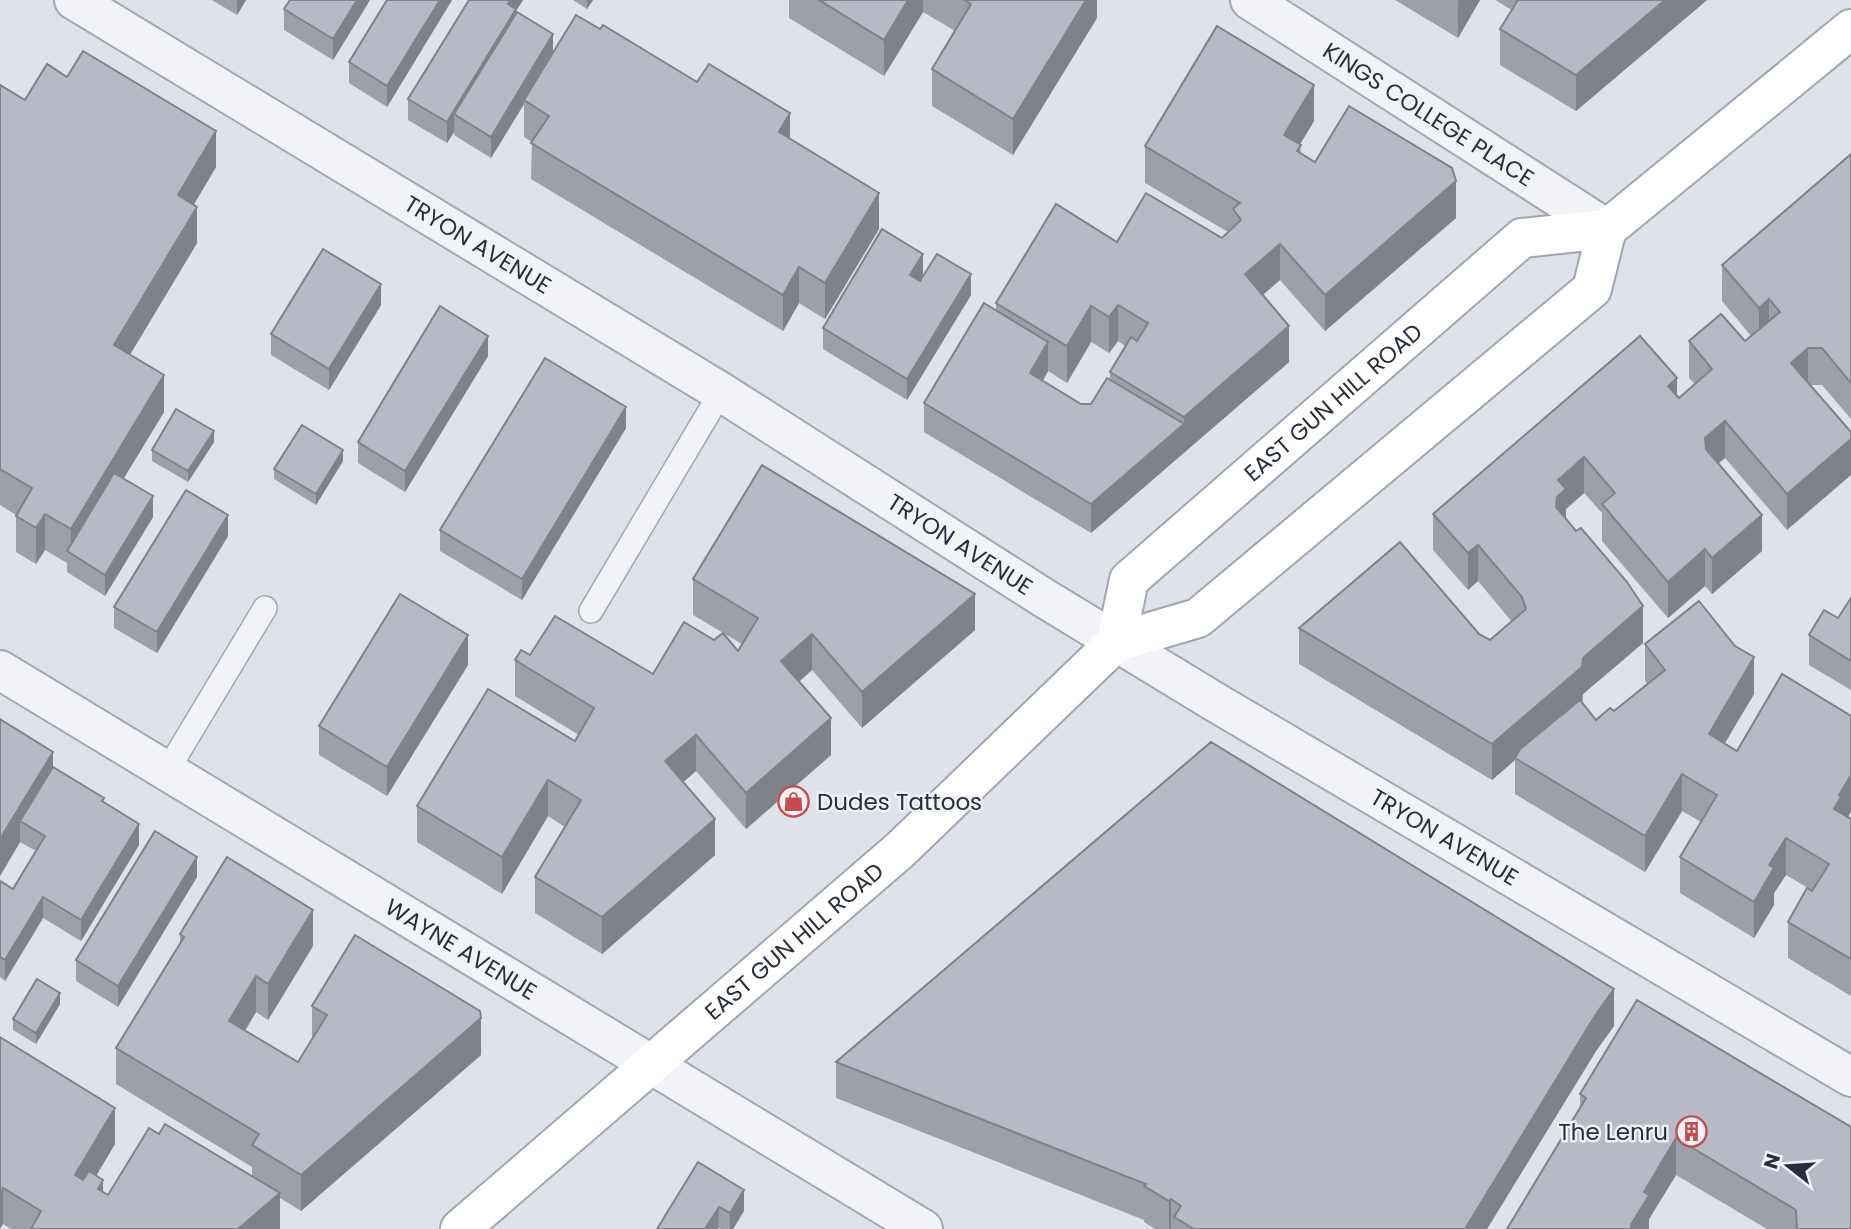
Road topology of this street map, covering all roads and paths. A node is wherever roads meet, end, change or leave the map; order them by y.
1 (74, 0) edge
2 (1270, 5) edge
3 (1851, 29) edge
4 (1607, 229) junction
5 (721, 391) junction
6 (265, 608) dead end
7 (591, 611) dead end
8 (1116, 642) junction
9 (0, 670) edge
10 (167, 771) junction
11 (651, 1063) junction
12 (1851, 1077) edge
13 (460, 1229) edge
14 (923, 1229) edge

1 - 5 street, TRYON AVENUE
2 - 4 street, KINGS COLLEGE PLACE
3 - 4 main road
4 - 8 main road, EAST GUN HILL ROAD
4 - 8 main road, EAST GUN HILL ROAD
5 - 7 lane
5 - 8 street, TRYON AVENUE
6 - 10 lane
8 - 11 main road, EAST GUN HILL ROAD
8 - 12 street, TRYON AVENUE
9 - 10 street, WAYNE AVENUE
10 - 11 street, WAYNE AVENUE
11 - 13 main road, EAST GUN HILL ROAD
11 - 14 street, WAYNE AVENUE

